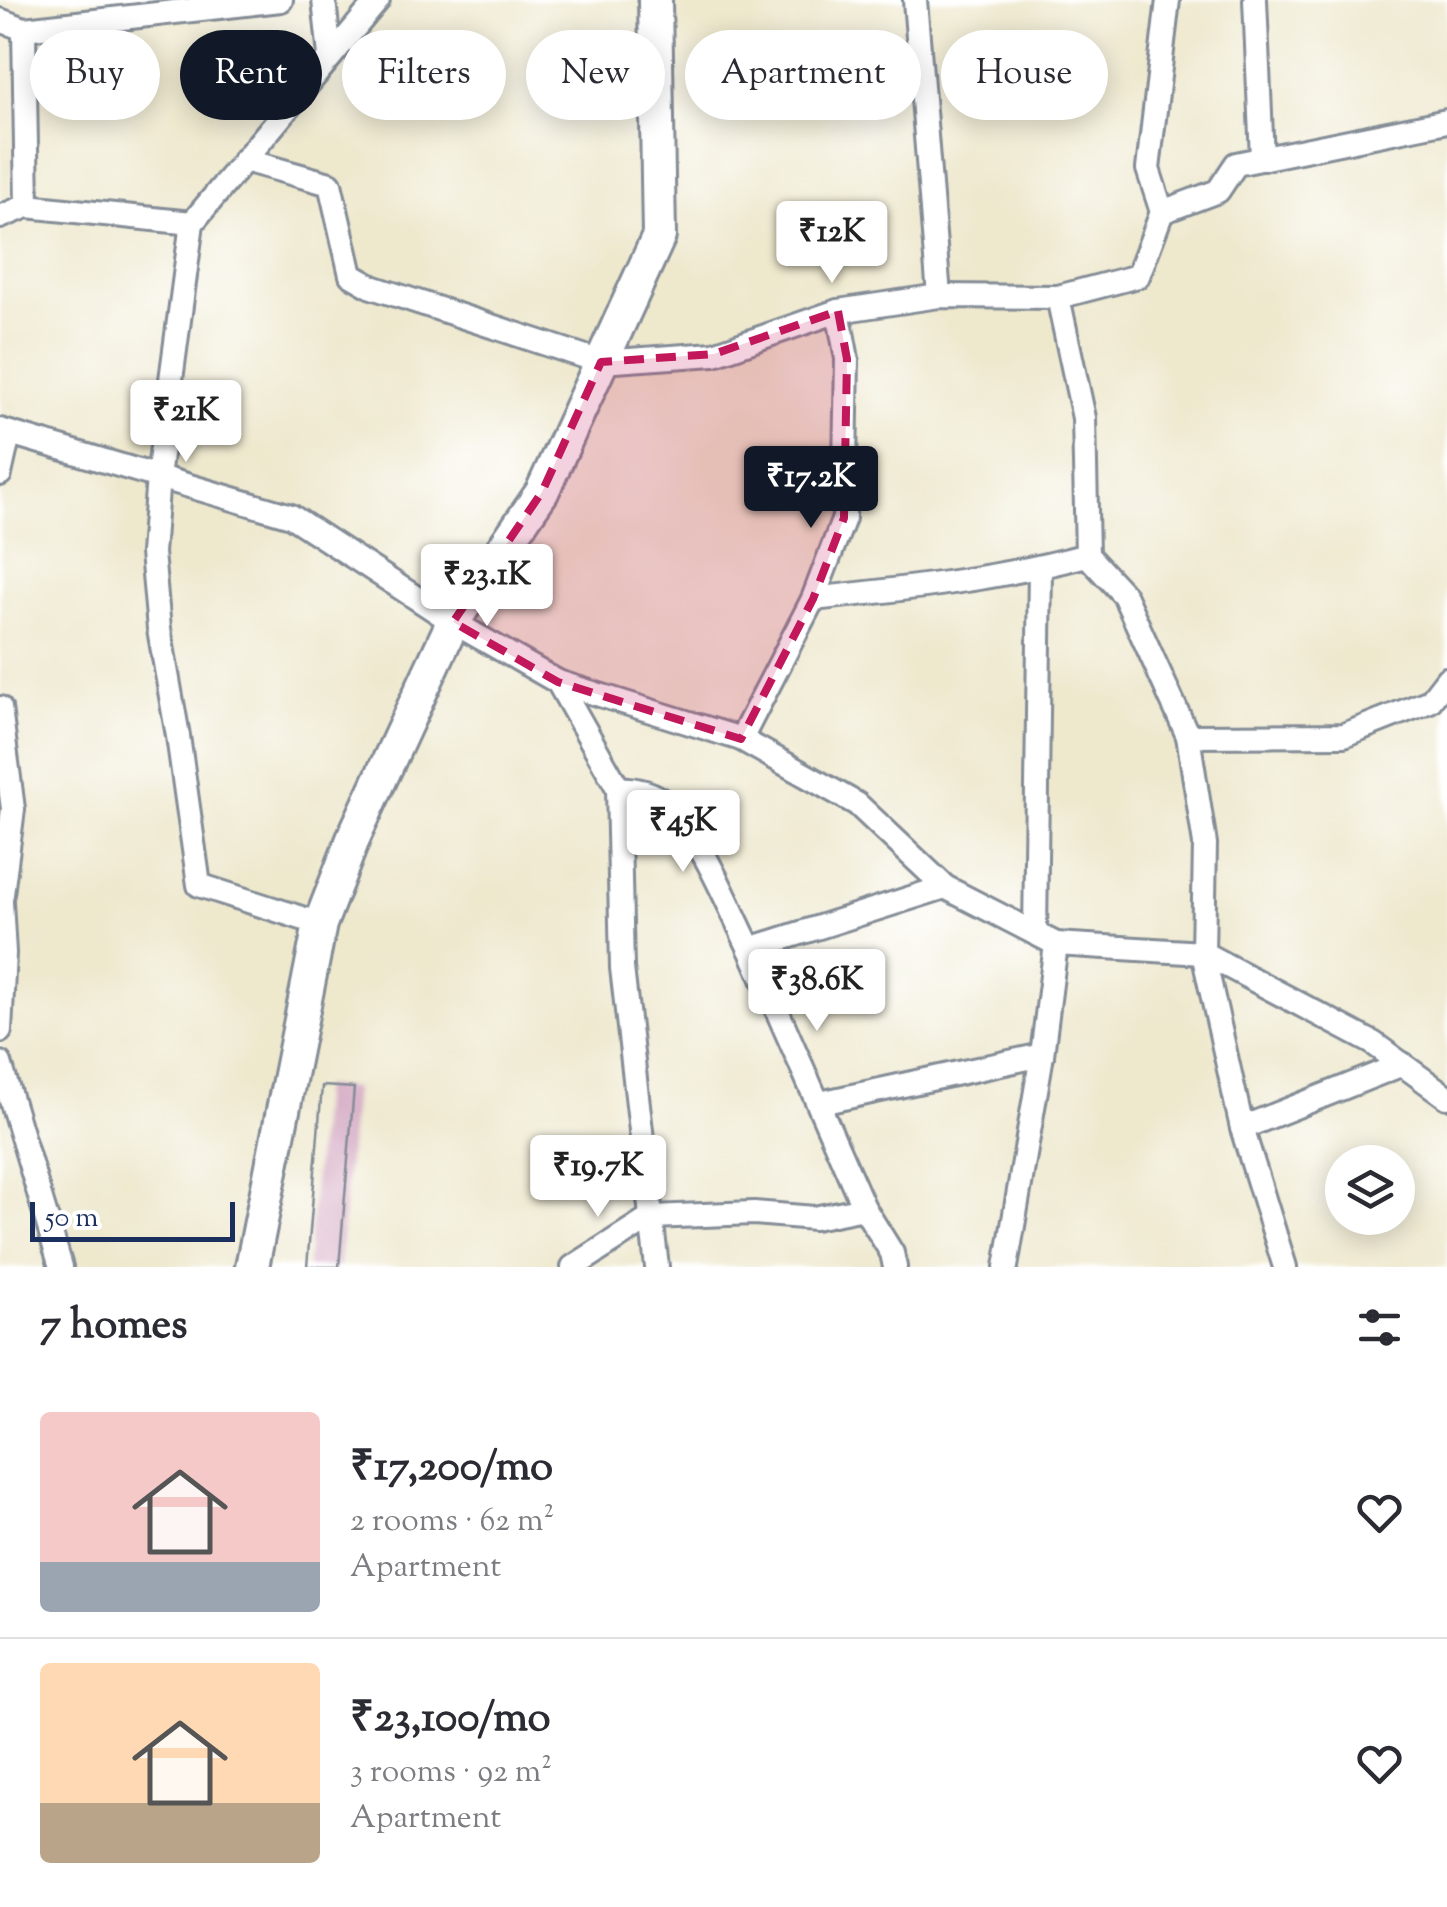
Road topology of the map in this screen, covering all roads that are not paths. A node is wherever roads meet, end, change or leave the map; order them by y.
1 (281, 0) edge
2 (324, 0) edge
3 (378, 0) edge
4 (655, 0) edge
5 (916, 0) edge
6 (1168, 0) edge
7 (1256, 0) edge
8 (0, 20) edge
9 (24, 29) junction
10 (330, 56) junction
11 (1447, 121) edge
12 (1262, 159) junction
13 (244, 160) junction
14 (27, 206) junction
15 (1162, 212) junction
16 (0, 218) edge
17 (192, 223) junction
18 (939, 296) junction
19 (1058, 297) junction
20 (838, 311) junction
21 (601, 362) junction
22 (4, 432) edge
23 (0, 474) edge
24 (158, 477) junction
25 (1088, 556) junction
26 (1040, 568) junction
27 (814, 599) junction
28 (453, 622) junction
29 (1447, 678) edge
30 (558, 682) junction
31 (0, 708) edge
32 (1188, 736) junction
33 (741, 739) junction
34 (618, 788) junction
35 (946, 887) junction
36 (1, 889) edge
37 (320, 924) junction
38 (1045, 938) junction
39 (750, 948) junction
40 (1203, 953) junction
41 (0, 1032) edge
42 (1042, 1055) junction
43 (0, 1063) edge
44 (1403, 1064) junction
45 (1447, 1097) edge
46 (820, 1104) junction
47 (1242, 1128) junction
48 (864, 1208) junction
49 (651, 1217) junction
50 (62, 1267) edge
51 (252, 1267) edge
52 (573, 1267) edge
53 (656, 1267) edge
54 (895, 1267) edge
55 (1006, 1267) edge
56 (1285, 1267) edge

1 - 9 street
2 - 10 street
3 - 10 street
4 - 21 street
5 - 18 street
6 - 15 street
7 - 12 street
8 - 9 street
9 - 14 street
10 - 13 street
11 - 12 street
12 - 15 street
13 - 17 street
13 - 21 street
14 - 16 street
14 - 17 street
15 - 19 street
17 - 24 street
18 - 19 street
18 - 20 street
19 - 25 street
20 - 21 street
20 - 27 street
21 - 28 street
22 - 23 street
22 - 24 street
24 - 28 street
24 - 37 street
25 - 26 street
25 - 32 street
26 - 27 street
26 - 38 street
27 - 33 street
28 - 30 street
28 - 37 street
29 - 32 street
30 - 33 street
30 - 34 street
31 - 36 street
32 - 40 street
33 - 35 street
34 - 39 street
34 - 49 street
35 - 38 street
35 - 39 street
36 - 41 street
37 - 51 street
38 - 40 street
38 - 42 street
39 - 46 street
40 - 44 street
40 - 47 street
42 - 46 street
42 - 55 street
43 - 50 street
44 - 45 street
44 - 47 street
46 - 48 street
47 - 56 street
48 - 49 street
48 - 54 street
49 - 52 street
49 - 53 street

